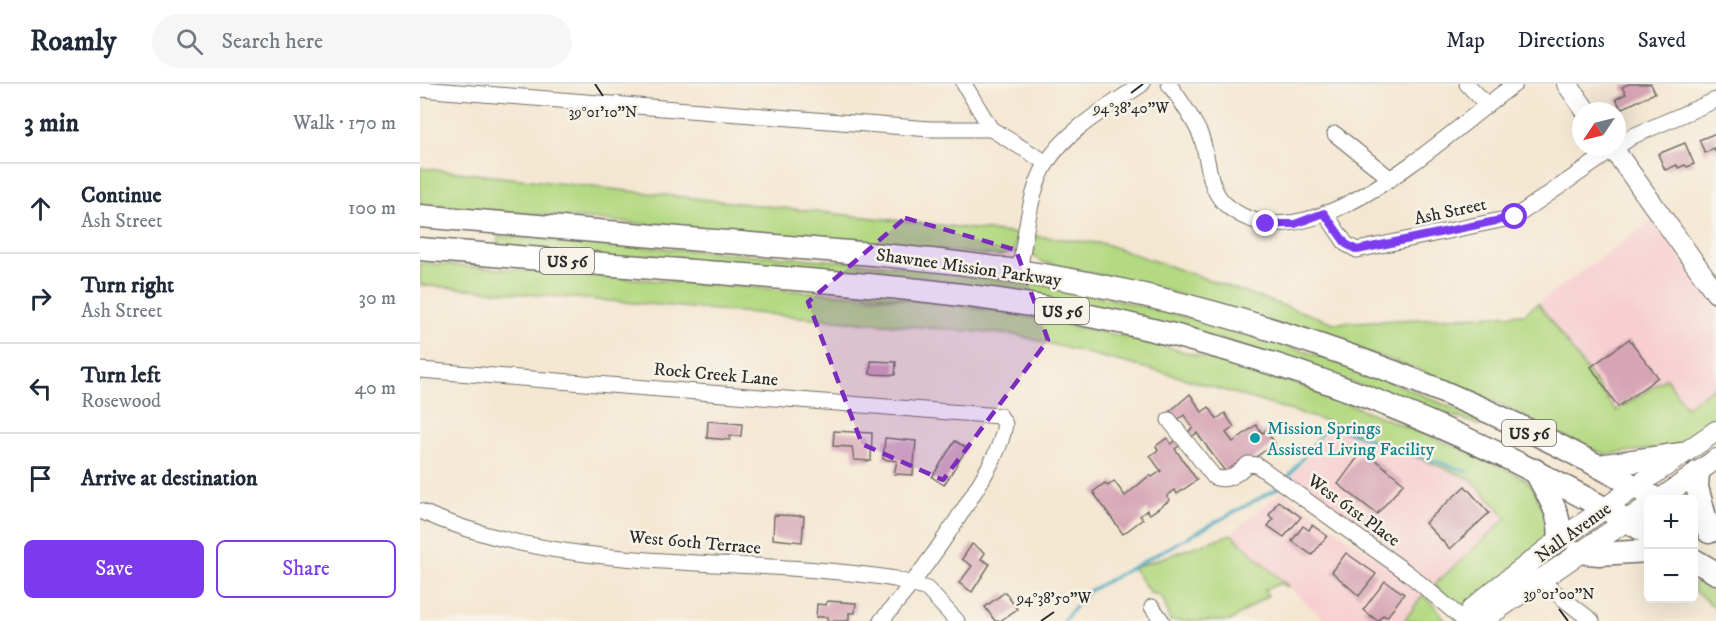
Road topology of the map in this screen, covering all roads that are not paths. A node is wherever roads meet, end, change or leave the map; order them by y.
1 (964, 84) edge
2 (1142, 84) edge
3 (1169, 84) edge
4 (1467, 84) edge
5 (1515, 84) edge
6 (1567, 84) edge
7 (420, 89) edge
8 (506, 90) edge
9 (1716, 100) edge
10 (1580, 102) edge
11 (1487, 105) junction
12 (991, 129) junction
13 (1335, 134) dead end
14 (1626, 141) edge
15 (1603, 156) edge
16 (1621, 156) edge
17 (1047, 163) junction
18 (1390, 179) junction
19 (1324, 213) junction
20 (420, 216) edge
21 (420, 249) edge
22 (1018, 272) junction
23 (1716, 292) edge
24 (420, 370) edge
25 (1169, 420) dead end
26 (1716, 430) edge
27 (1681, 454) junction
28 (1599, 466) junction
29 (1707, 466) edge
30 (1535, 470) junction
31 (1636, 486) junction
32 (1650, 495) edge
33 (1665, 495) edge
34 (1605, 509) junction
35 (1644, 509) edge
36 (420, 511) edge
37 (1626, 521) junction
38 (1706, 530) edge
39 (1644, 531) edge
40 (1569, 546) junction
41 (1644, 552) edge
42 (1698, 562) edge
43 (1525, 569) junction
44 (1716, 573) edge
45 (1541, 581) junction
46 (913, 584) junction
47 (1152, 607) dead end
48 (882, 621) edge
49 (957, 621) edge
50 (1162, 621) edge
51 (1467, 621) edge
52 (1481, 621) edge
53 (1592, 621) edge

1 - 12 street
2 - 17 street
3 - 19 street
4 - 11 street
5 - 11 street
6 - 10 main road
7 - 8 street
8 - 12 street
9 - 14 street, Ash Street
11 - 18 street
12 - 17 street
13 - 18 street
15 - 19 street, Ash Street
16 - 23 main road
17 - 22 street
18 - 19 street
20 - 22 highway, Shawnee Mission Parkway / US 56
21 - 30 highway, Shawnee Mission Parkway / US 56
22 - 28 highway, Shawnee Mission Parkway / US 56
24 - 46 street, Rock Creek Lane
25 - 51 street, West 61st Place
26 - 27 main road, Nall Avenue
27 - 28 highway
27 - 31 main road, Nall Avenue
28 - 31 highway, Shawnee Mission Parkway / US 56
29 - 33 main road
29 - 38 highway
30 - 34 highway, Shawnee Mission Parkway / US 56
30 - 40 highway
31 - 32 highway, Shawnee Mission Parkway / US 56
31 - 34 main road, Nall Avenue
34 - 37 highway, Shawnee Mission Parkway / US 56
34 - 40 main road, Nall Avenue
35 - 37 main road, Nall Avenue
36 - 46 street, West 60th Terrace
37 - 39 highway, Shawnee Mission Parkway / US 56
37 - 40 main road, Nall Avenue
40 - 41 highway
40 - 43 main road, Nall Avenue
40 - 45 main road, Nall Avenue
42 - 44 highway
43 - 45 street
43 - 51 main road, Nall Avenue
45 - 52 main road, Nall Avenue
45 - 53 street
46 - 48 street
46 - 49 street, West 60th Terrace
47 - 50 street

